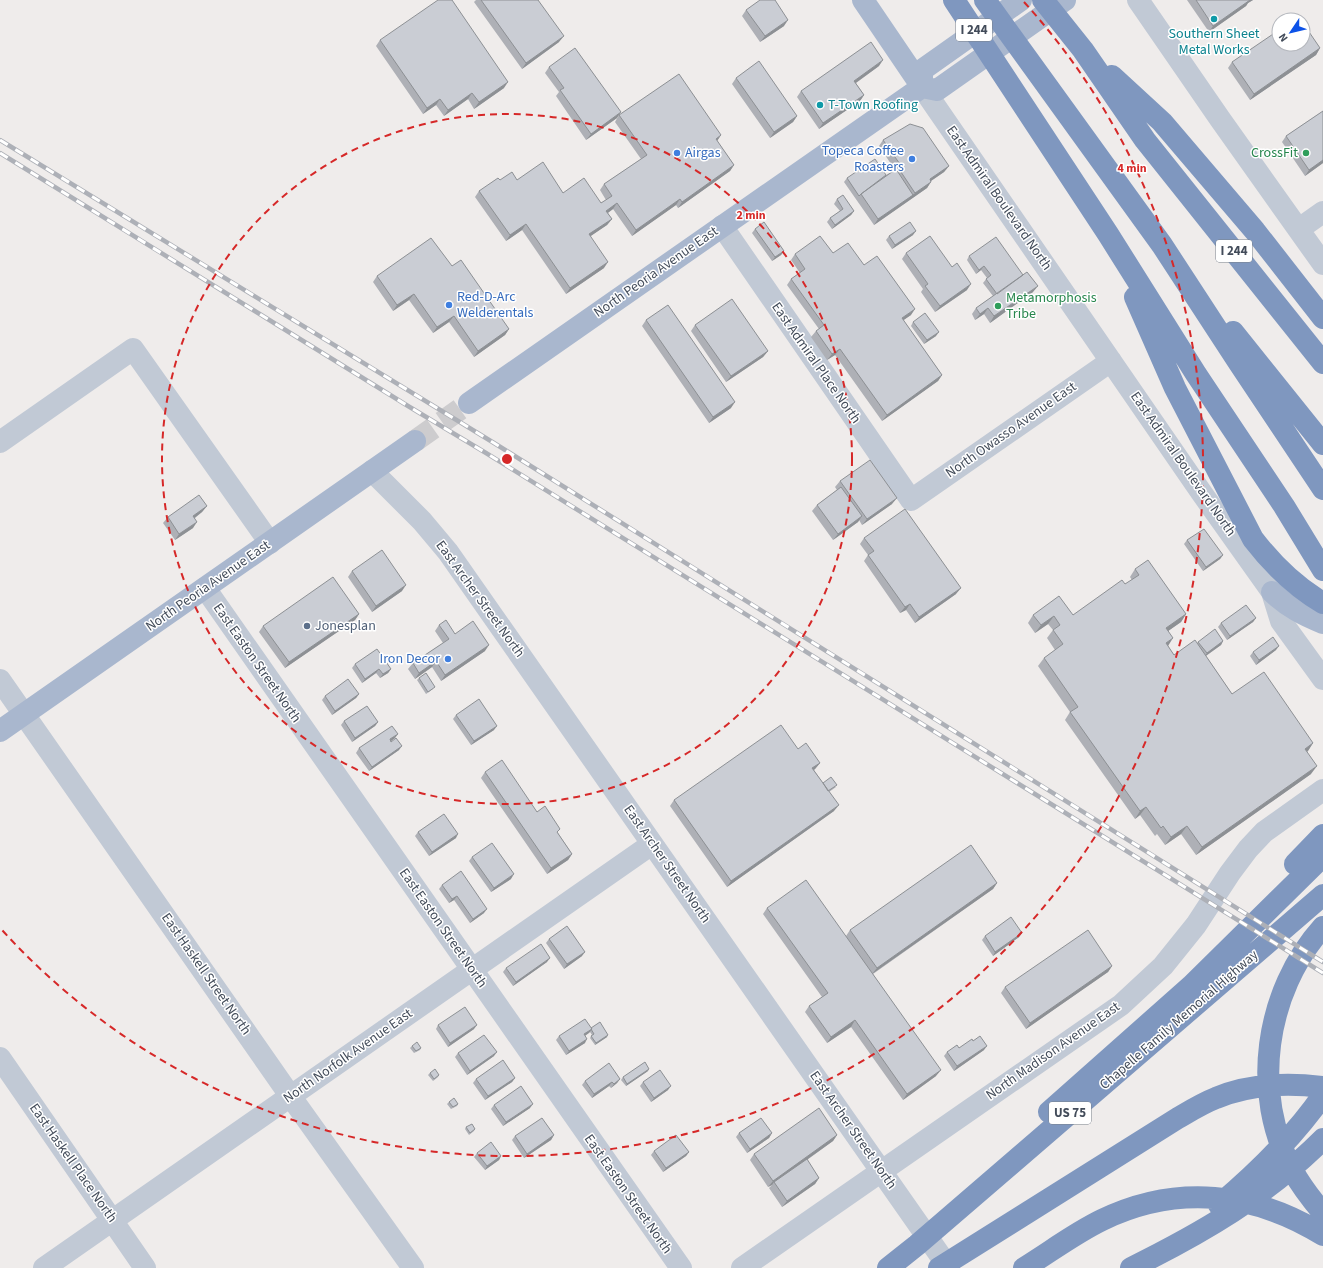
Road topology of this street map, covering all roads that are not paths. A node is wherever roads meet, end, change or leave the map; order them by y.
1 (863, 0) edge
2 (954, 0) edge
3 (985, 0) edge
4 (1022, 0) edge
5 (1043, 0) edge
6 (1065, 0) edge
7 (1138, 0) edge
8 (1083, 50) junction
9 (922, 87) junction
10 (1323, 212) edge
11 (722, 226) junction
12 (1298, 229) junction
13 (1108, 234) junction
14 (1162, 244) junction
15 (1323, 264) edge
16 (1323, 318) edge
17 (1111, 360) junction
18 (1323, 363) edge
19 (469, 403) tunnel mouth
20 (415, 441) tunnel mouth
21 (0, 442) edge
22 (1323, 444) edge
23 (372, 471) junction
24 (1323, 489) edge
25 (911, 500) joint
26 (270, 543) junction
27 (1318, 561) edge
28 (205, 588) junction
29 (1272, 592) junction
30 (1323, 603) edge
31 (1323, 622) edge
32 (1323, 679) edge
33 (0, 680) edge
34 (24, 714) junction
35 (0, 731) edge
36 (1323, 790) edge
37 (1323, 835) edge
38 (652, 844) junction
39 (1323, 856) edge
40 (1323, 895) edge
41 (1323, 927) edge
42 (472, 970) junction
43 (1191, 986) junction
44 (0, 1058) edge
45 (1323, 1087) edge
46 (1323, 1095) edge
47 (291, 1097) junction
48 (1323, 1139) edge
49 (881, 1171) junction
50 (1314, 1213) edge
51 (112, 1220) junction
52 (1323, 1235) edge
53 (917, 1245) junction
54 (1165, 1251) junction
55 (44, 1268) edge
56 (145, 1268) edge
57 (413, 1268) edge
58 (681, 1268) edge
59 (742, 1268) edge
60 (888, 1268) edge
61 (939, 1268) edge
62 (949, 1268) edge
63 (1024, 1268) edge
64 (1131, 1268) edge

1 - 9 main road, East Admiral Boulevard North
2 - 13 highway, I 244
3 - 14 highway
4 - 9 main road
5 - 8 highway, I 244
6 - 9 main road
7 - 12 street
8 - 16 highway
8 - 18 highway, I 244
9 - 11 main road, North Peoria Avenue East
9 - 17 street, East Admiral Boulevard North
10 - 12 street
11 - 19 main road, North Peoria Avenue East
11 - 25 street, East Admiral Place North
12 - 15 street
13 - 27 highway, I 244
13 - 30 highway
14 - 22 highway
14 - 24 highway
17 - 25 street, North Owasso Avenue East
17 - 29 street, East Admiral Boulevard North
20 - 23 main road, North Peoria Avenue East
21 - 26 street
23 - 26 main road, North Peoria Avenue East
23 - 38 street, East Archer Street North
26 - 28 main road, North Peoria Avenue East
28 - 34 main road, North Peoria Avenue East
28 - 42 street, East Easton Street North
29 - 31 main road
29 - 32 street, East Admiral Boulevard North
33 - 34 street, East Haskell Street North
34 - 35 main road, North Peoria Avenue East
34 - 47 street, East Haskell Street North
36 - 49 street, North Madison Avenue East
37 - 43 highway
38 - 42 street, North Norfolk Avenue East
38 - 49 street, East Archer Street North
39 - 43 highway
40 - 53 highway, Chapelle Family Memorial Highway / US 75
41 - 50 highway
42 - 47 street, North Norfolk Avenue East
42 - 58 street, East Easton Street North
43 - 53 highway
44 - 51 street, East Haskell Place North
45 - 61 highway
46 - 54 highway
47 - 51 street, North Norfolk Avenue East
47 - 57 street, East Haskell Street North
48 - 54 highway
49 - 59 street, North Madison Avenue East
49 - 62 street, East Archer Street North
50 - 52 highway
50 - 63 highway
51 - 55 street, North Norfolk Avenue East
51 - 56 street, East Haskell Place North
53 - 60 highway, Chapelle Family Memorial Highway / US 75
54 - 64 highway

